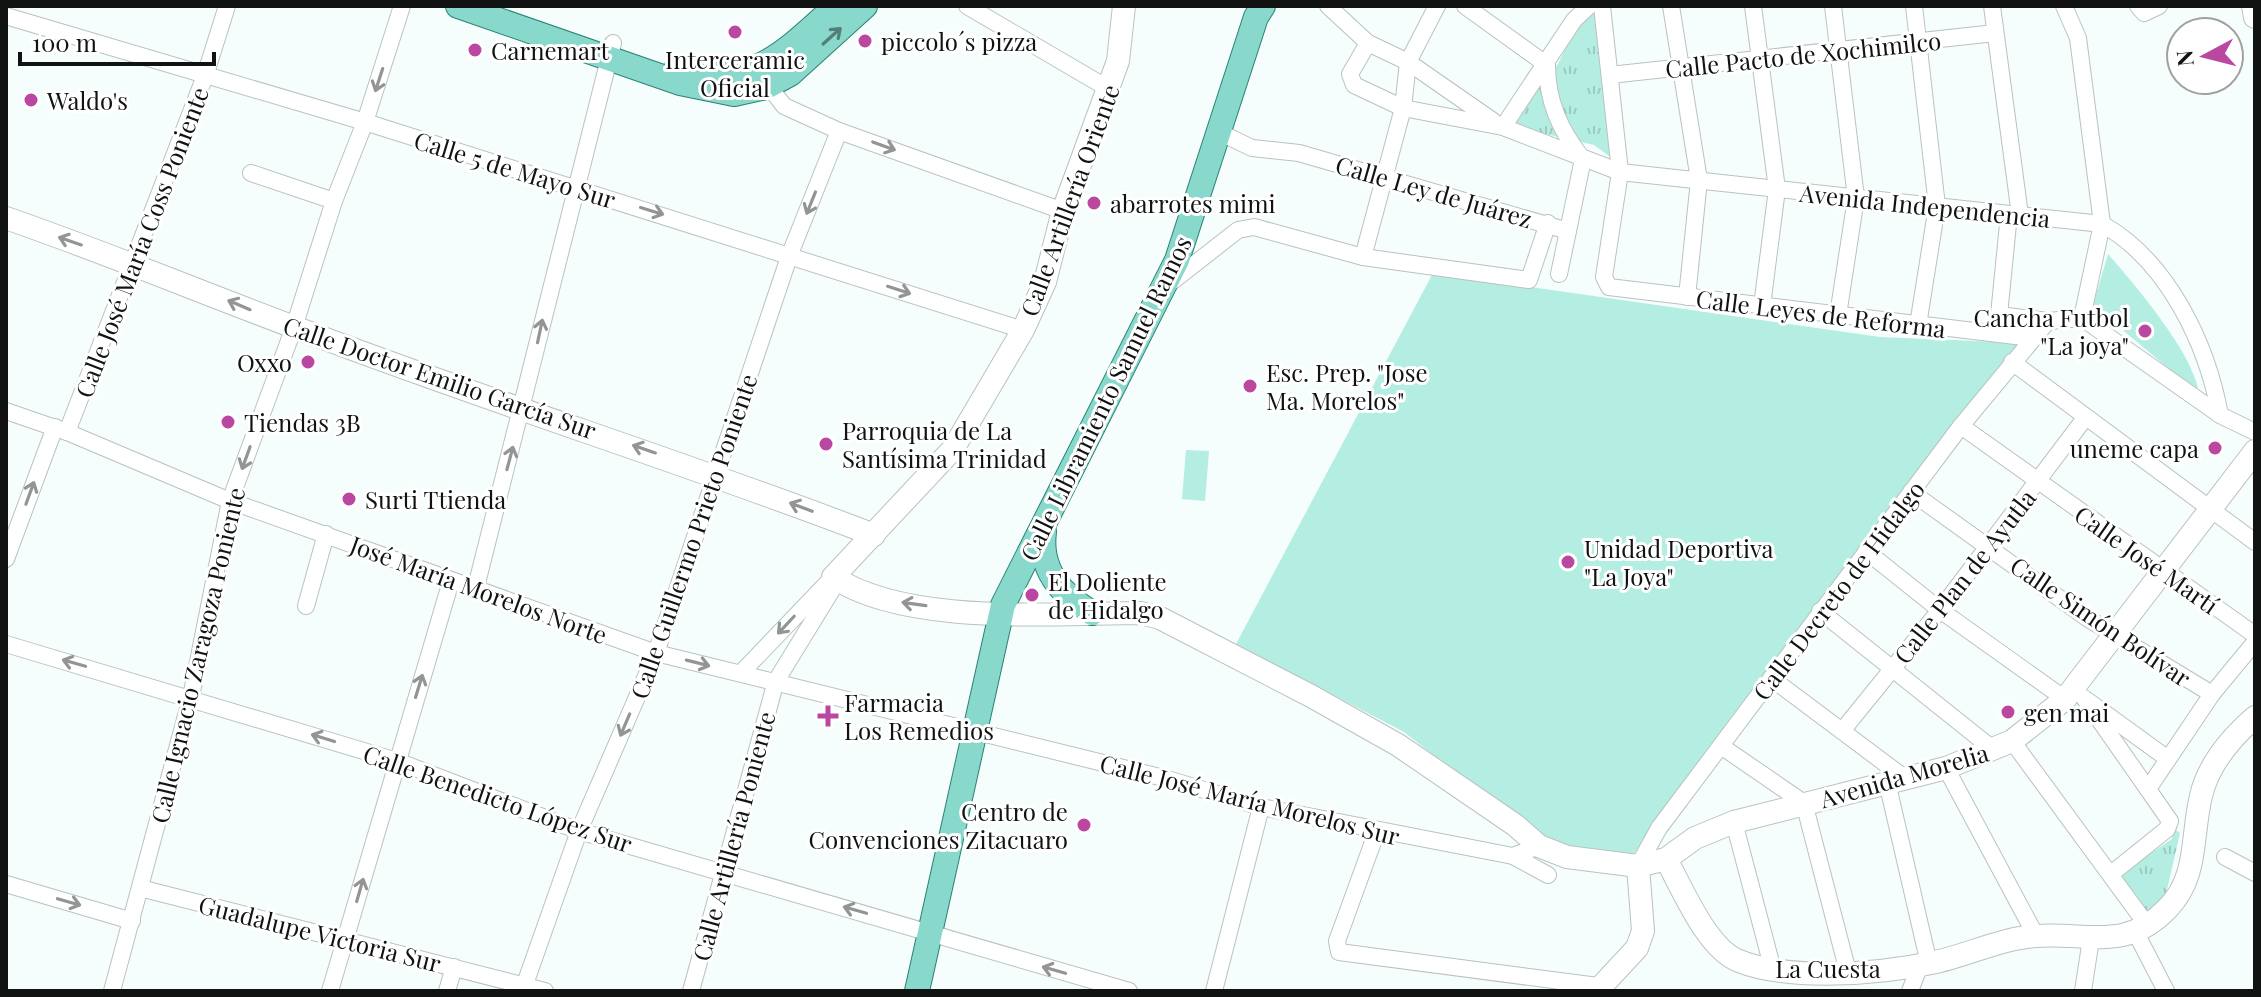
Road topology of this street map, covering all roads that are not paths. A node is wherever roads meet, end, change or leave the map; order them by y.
1 (227, 6) edge
2 (402, 6) edge
3 (458, 6) edge
4 (501, 6) edge
5 (836, 6) edge
6 (865, 6) edge
7 (967, 6) edge
8 (1124, 6) edge
9 (1263, 6) edge
10 (1328, 6) edge
11 (1437, 6) edge
12 (1465, 6) edge
13 (1589, 6) edge
14 (1602, 6) edge
15 (1671, 6) edge
16 (1753, 6) edge
17 (1833, 6) edge
18 (1914, 6) edge
19 (1992, 6) edge
20 (2064, 6) edge
21 (2253, 6) edge
22 (9, 17) edge
23 (2255, 17) edge
24 (1995, 33) junction
25 (1918, 42) junction
26 (1368, 43) junction
27 (612, 50) junction
28 (1837, 50) junction
29 (1760, 59) junction
30 (1408, 62) junction
31 (1547, 65) junction
32 (1681, 68) junction
33 (1610, 75) junction
34 (205, 76) junction
35 (763, 77) junction
36 (1109, 89) junction
37 (1403, 108) junction
38 (365, 122) junction
39 (1501, 126) junction
40 (839, 131) junction
41 (1219, 132) junction
42 (1583, 159) junction
43 (1620, 172) junction
44 (251, 173) dead end
45 (1386, 178) junction
46 (1699, 180) junction
47 (577, 188) junction
48 (1777, 189) junction
49 (1856, 198) junction
50 (334, 201) junction
51 (1937, 206) junction
52 (1063, 211) junction
53 (2015, 215) junction
54 (6, 218) edge
55 (1548, 223) junction
56 (2102, 224) junction
57 (1568, 231) junction
58 (790, 254) junction
59 (1363, 257) junction
60 (134, 263) junction
61 (1559, 274) dead end
62 (1164, 287) junction
63 (1687, 297) junction
64 (1762, 306) junction
65 (1838, 315) junction
66 (1999, 315) junction
67 (2082, 318) junction
68 (2048, 321) junction
69 (1918, 325) junction
70 (294, 327) junction
71 (1023, 330) junction
72 (1997, 335) junction
73 (2032, 338) junction
74 (2012, 362) junction
75 (523, 407) junction
76 (6, 411) edge
77 (2220, 415) junction
78 (2085, 418) junction
79 (1961, 426) junction
80 (61, 429) junction
81 (2255, 432) edge
82 (2255, 451) edge
83 (718, 475) junction
84 (2037, 483) junction
85 (1911, 492) junction
86 (230, 501) junction
87 (2210, 508) junction
88 (1044, 529) junction
89 (326, 534) junction
90 (874, 535) junction
91 (2255, 542) edge
92 (1989, 546) junction
93 (1866, 551) junction
94 (6, 559) edge
95 (2165, 571) junction
96 (837, 576) junction
97 (451, 581) junction
98 (476, 587) junction
99 (306, 606) dead end
100 (1940, 610) junction
101 (1820, 611) junction
102 (998, 612) junction
103 (1092, 613) junction
104 (2114, 635) junction
105 (2255, 635) edge
106 (2255, 642) edge
107 (6, 644) edge
108 (656, 653) junction
109 (1891, 669) junction
110 (741, 673) junction
111 (1771, 678) junction
112 (776, 681) junction
113 (2212, 694) junction
114 (2074, 695) junction
115 (191, 697) junction
116 (2255, 717) edge
117 (968, 729) junction
118 (1842, 731) junction
119 (2003, 745) junction
120 (1721, 746) junction
121 (2168, 759) junction
122 (397, 761) junction
123 (1946, 768) junction
124 (1896, 781) junction
125 (2148, 789) junction
126 (1804, 803) junction
127 (1261, 807) junction
128 (1734, 822) junction
129 (579, 831) junction
130 (1377, 831) junction
131 (1539, 846) junction
132 (1513, 856) junction
133 (2225, 857) dead end
134 (1666, 859) junction
135 (1638, 866) junction
136 (724, 873) junction
137 (2255, 873) edge
138 (2111, 874) junction
139 (1548, 875) dead end
140 (6, 884) edge
141 (140, 888) junction
142 (132, 921) junction
143 (2142, 929) junction
144 (923, 930) junction
145 (2036, 936) junction
146 (2091, 939) junction
147 (346, 940) junction
148 (1924, 964) junction
149 (454, 967) junction
150 (1773, 970) junction
151 (1848, 972) junction
152 (525, 984) junction
153 (1597, 989) edge
154 (112, 991) edge
155 (330, 991) edge
156 (447, 991) edge
157 (545, 991) edge
158 (691, 991) edge
159 (902, 991) edge
160 (917, 991) edge
161 (1129, 991) edge
162 (1214, 991) edge
163 (1910, 991) edge
164 (2083, 991) edge
165 (2166, 991) edge

1 - 34 street, Calle José María Coss Poniente
2 -> 38 street, Calle Ignacio Zaragoza Poniente
3 - 27 main road
4 - 27 main road
5 - 35 main road
35 -> 6 main road
7 - 36 street
8 - 36 street, Calle Artillería Oriente
9 - 41 main road, Calle Libramiento Samuel Ramos
10 - 26 street
11 - 30 street
12 - 31 street
13 - 31 street
14 - 33 street
15 - 32 street
16 - 29 street
17 - 28 street
18 - 25 street
19 - 24 street
20 - 56 street
21 - 23 street
22 - 34 street, Calle 5 de Mayo Sur
24 - 25 street, Calle Pacto de Xochimilco
24 - 53 street
25 - 28 street, Calle Pacto de Xochimilco
25 - 51 street
26 - 30 street
26 - 37 street
27 - 35 main road
27 - 47 street
28 - 29 street, Calle Pacto de Xochimilco
28 - 49 street
29 - 32 street, Calle Pacto de Xochimilco
29 - 48 street
30 - 37 street
30 - 39 street
31 - 39 street
31 - 42 street
32 - 33 street, Calle Pacto de Xochimilco
32 - 46 street
33 - 43 street
34 - 38 street, Calle 5 de Mayo Sur
34 - 60 street, Calle José María Coss Poniente
35 - 40 street
36 - 52 street, Calle Artillería Oriente
37 - 39 street
37 - 45 street
38 - 47 street, Calle 5 de Mayo Sur
38 - 50 street, Calle Ignacio Zaragoza Poniente
39 - 42 street, Avenida Independencia
40 -> 52 street
40 -> 58 street, Calle Guillermo Prieto Poniente
41 - 45 street, Calle Ley de Juárez
41 - 62 main road, Calle Libramiento Samuel Ramos
42 - 43 street, Avenida Independencia
42 - 57 street
43 - 46 street, Avenida Independencia
43 - 63 street, Calle Leyes de Reforma
44 - 50 street
45 - 55 street, Calle Ley de Juárez
45 - 59 street
46 - 48 street, Avenida Independencia
46 - 63 street
47 -> 58 street, Calle 5 de Mayo Sur
75 -> 47 street
48 - 49 street, Avenida Independencia
48 - 64 street
49 - 51 street, Avenida Independencia
49 - 65 street
50 - 70 street, Calle Ignacio Zaragoza Poniente
51 - 53 street, Avenida Independencia
51 - 69 street
52 - 71 street, Calle Artillería Oriente
53 - 56 street, Avenida Independencia
53 - 66 street
60 -> 54 street, Calle Doctor Emilio García Sur
55 - 57 street, Calle Ley de Juárez
55 - 59 street
56 - 67 street
56 - 77 street, Avenida Independencia
57 - 61 street
58 -> 71 street, Calle 5 de Mayo Sur
58 - 83 street, Calle Guillermo Prieto Poniente
59 - 62 street
70 -> 60 street, Calle Doctor Emilio García Sur
60 - 80 street, Calle José María Coss Poniente
62 - 88 main road, Calle Libramiento Samuel Ramos
63 - 64 street, Calle Leyes de Reforma
64 - 65 street, Calle Leyes de Reforma
65 - 69 street, Calle Leyes de Reforma
66 - 68 street
66 - 72 street
67 - 68 street
67 - 77 street
68 - 73 street, Calle Decreto de Hidalgo
69 - 72 street, Calle Leyes de Reforma
70 - 75 street, Calle Doctor Emilio García Sur
70 -> 86 street, Calle Ignacio Zaragoza Poniente
71 - 90 street, Calle Artillería Oriente
72 - 73 street, Calle Leyes de Reforma
73 - 74 street, Calle Decreto de Hidalgo
74 - 78 street
74 - 79 street, Calle Decreto de Hidalgo
83 -> 75 street, Calle Doctor Emilio García Sur
98 -> 75 street
76 - 80 street
77 - 81 street
78 - 84 street, Calle Plan de Ayutla
78 - 87 street
79 - 84 street, Calle José Martí
79 - 85 street, Calle Decreto de Hidalgo
80 - 86 street, José María Morelos Norte
94 -> 80 street, Calle José María Coss Poniente
82 - 87 street, Avenida Morelia
90 -> 83 street, Calle Doctor Emilio García Sur
83 - 108 street, Calle Guillermo Prieto Poniente
84 - 92 street, Calle Plan de Ayutla
84 - 95 street, Calle José Martí
85 - 92 street, Calle Simón Bolívar
85 - 93 street, Calle Decreto de Hidalgo
86 - 89 street, José María Morelos Norte
86 - 115 street, Calle Ignacio Zaragoza Poniente
87 - 91 street
87 - 95 street, Avenida Morelia
88 - 102 main road, Calle Libramiento Samuel Ramos
88 - 103 main road
89 - 97 street, José María Morelos Norte
89 - 99 street
90 - 96 street, Calle Artillería Oriente
92 - 100 street, Calle Plan de Ayutla
92 - 104 street, Calle Simón Bolívar
93 - 100 street
93 - 101 street, Calle Decreto de Hidalgo
95 - 104 street, Avenida Morelia
95 - 105 street, Calle José Martí
102 -> 96 street
96 -> 110 street
96 - 112 street, Calle Artillería Oriente
97 - 98 street, José María Morelos Norte
122 -> 97 street
98 - 108 street, José María Morelos Norte
100 - 109 street, Calle Plan de Ayutla
100 - 114 street
101 - 109 street
101 - 111 street, Calle Decreto de Hidalgo
102 - 103 street
102 - 117 main road, Calle Libramiento Samuel Ramos
103 - 131 street
104 - 113 street, Calle Simón Bolívar
104 - 114 street, Avenida Morelia
106 - 113 street
115 -> 107 street, Calle Benedicto López Sur
108 -> 110 street, José María Morelos Norte
108 -> 129 street, Calle Guillermo Prieto Poniente
109 - 118 street, Calle Plan de Ayutla
109 - 119 street
110 - 112 street, José María Morelos Norte
111 - 118 street
111 - 120 street, Calle Decreto de Hidalgo
112 - 117 street, José María Morelos Norte
112 - 136 street, Calle Artillería Poniente
113 - 121 street
114 - 119 street, Avenida Morelia
114 - 121 street
114 - 125 street
122 -> 115 street, Calle Benedicto López Sur
115 - 141 street, Calle Ignacio Zaragoza Poniente
116 - 143 street
117 - 127 street, Calle José María Morelos Sur
117 - 144 main road, Calle Libramiento Samuel Ramos
118 - 124 street
119 - 123 street, Avenida Morelia
119 - 138 street
120 - 126 street
120 - 135 street, Calle Decreto de Hidalgo
121 - 125 street
122 - 129 street, Calle Benedicto López Sur
147 -> 122 street
123 - 124 street, Avenida Morelia
123 - 145 street
124 - 126 street, Avenida Morelia
124 - 148 street
125 - 138 street
126 - 128 street, Avenida Morelia
126 - 151 street
127 - 130 street, Calle José María Morelos Sur
127 - 162 street
128 - 134 street, Avenida Morelia
128 - 150 street
129 - 136 street, Calle Benedicto López Sur
129 - 152 street, Calle Guillermo Prieto Poniente
130 - 132 street, Calle José María Morelos Sur
130 - 153 street
131 - 132 street
131 - 135 street
132 - 139 street
133 - 137 street
134 - 135 street
134 - 150 street, La Cuesta
135 - 153 street
144 -> 136 street, Calle Benedicto López Sur
136 - 158 street, Calle Artillería Poniente
138 - 143 street
140 -> 142 street
141 - 142 street, Calle Ignacio Zaragoza Poniente
141 - 147 street, Guadalupe Victoria Sur
142 - 154 street, Calle Ignacio Zaragoza Poniente
143 - 146 street, La Cuesta
143 - 165 street
144 - 159 main road
144 - 160 main road
161 -> 144 street, Calle Benedicto López Sur
145 - 146 street, La Cuesta
145 - 148 street, La Cuesta
146 - 164 street
147 - 149 street, Guadalupe Victoria Sur
147 - 155 street
148 - 151 street, La Cuesta
148 - 163 street
149 - 152 street, Guadalupe Victoria Sur
149 - 156 street
150 - 151 street, La Cuesta
152 - 157 street, Guadalupe Victoria Sur

